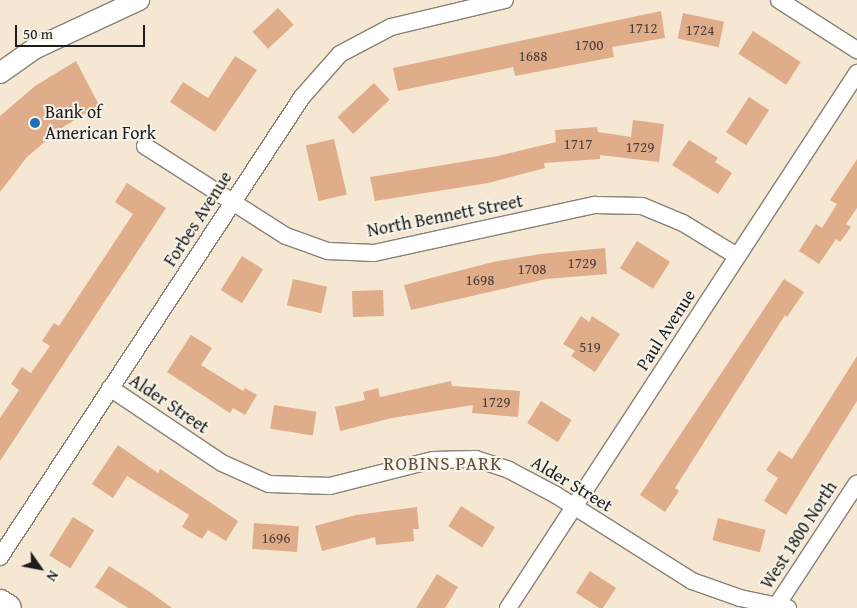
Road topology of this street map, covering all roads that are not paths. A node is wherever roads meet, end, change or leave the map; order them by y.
1 (139, 0) edge
2 (505, 0) edge
3 (779, 0) edge
4 (857, 50) edge
5 (0, 73) edge
6 (857, 73) edge
7 (146, 146) dead end
8 (233, 202) junction
9 (737, 256) junction
10 (110, 388) junction
11 (857, 483) edge
12 (575, 508) junction
13 (0, 557) edge
14 (0, 603) edge
15 (780, 607) edge
16 (8, 608) edge
17 (508, 608) edge

1 - 5 street
2 - 8 street, Forbes Avenue
3 - 4 street
6 - 9 street, Paul Avenue
7 - 8 street, North Bennett Street
8 - 9 street, North Bennett Street
8 - 10 street, Forbes Avenue
9 - 12 street, Paul Avenue
10 - 12 street, Alder Street
10 - 13 street, Forbes Avenue
11 - 15 street, West 1800 North
12 - 15 street, Alder Street
12 - 17 street, Paul Avenue
14 - 16 main road

